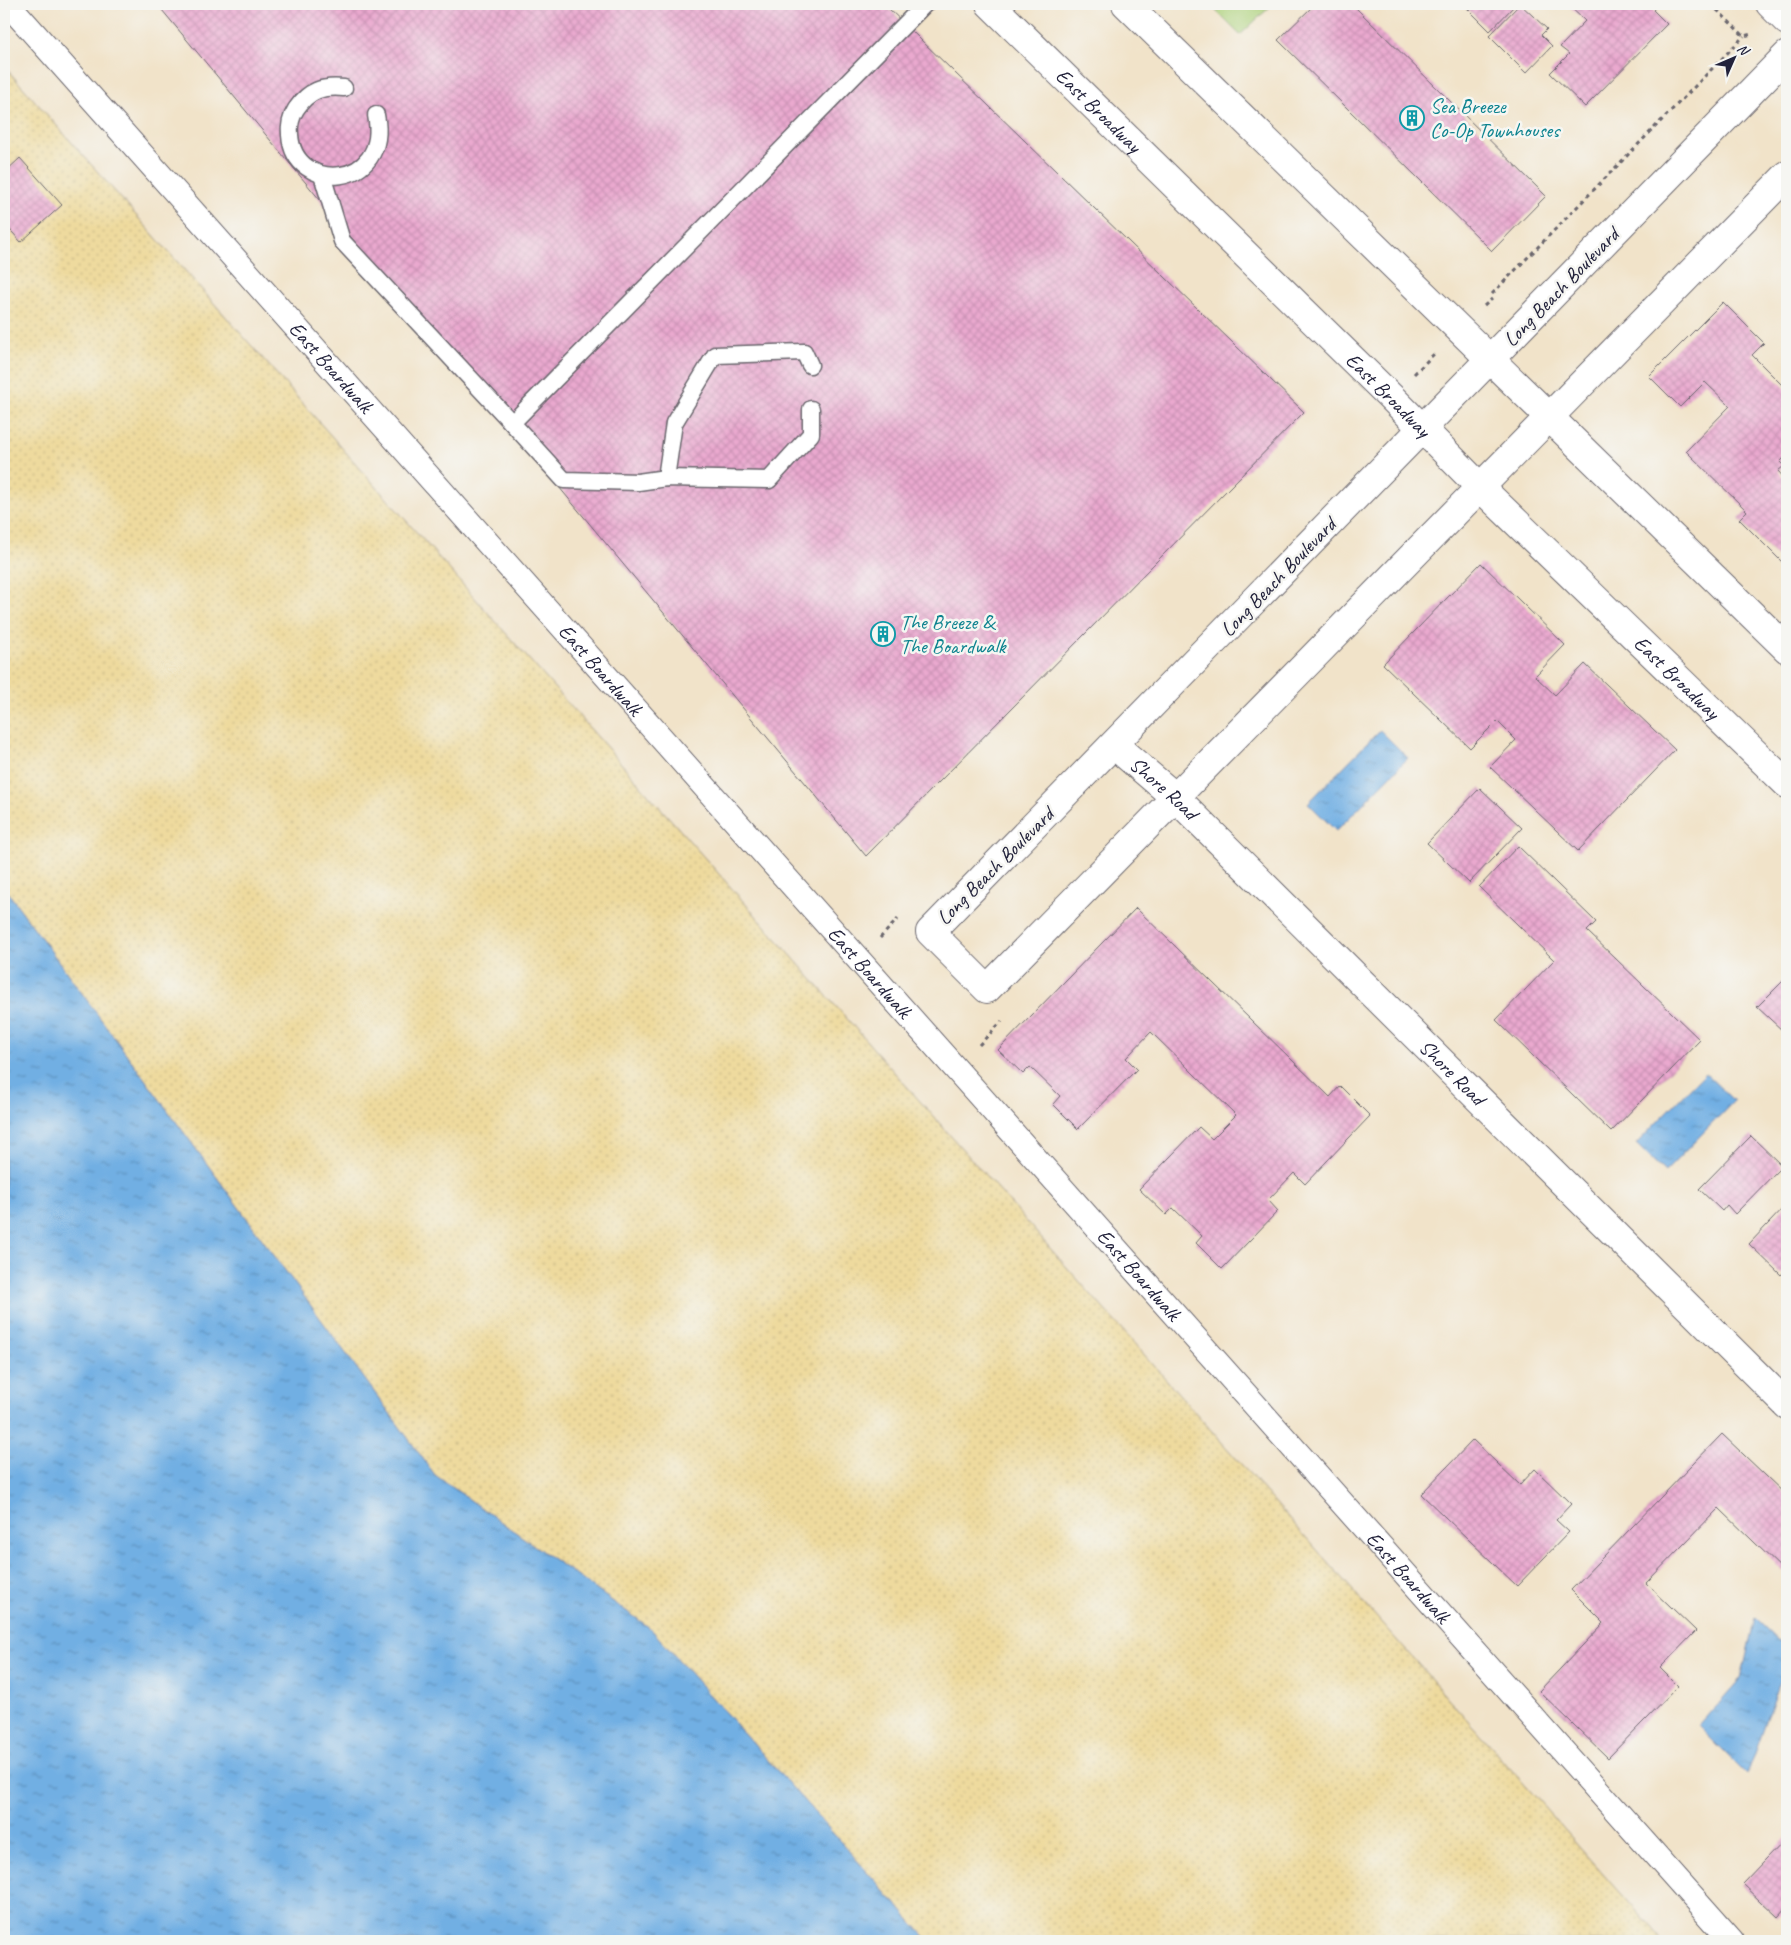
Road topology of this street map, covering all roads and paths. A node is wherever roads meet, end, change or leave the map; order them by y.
1 (8, 4) edge
2 (925, 4) edge
3 (990, 4) edge
4 (1126, 4) edge
5 (1770, 4) edge
6 (1787, 21) edge
7 (1744, 36) dead end
8 (1787, 55) edge
9 (344, 88) dead end
10 (376, 115) dead end
11 (322, 175) junction
12 (1787, 175) edge
13 (1492, 294) dead end
14 (1490, 360) junction
15 (810, 365) dead end
16 (811, 409) dead end
17 (1549, 417) junction
18 (512, 424) junction
19 (1423, 428) junction
20 (666, 478) junction
21 (1480, 487) junction
22 (1787, 649) edge
23 (1114, 745) junction
24 (1787, 784) edge
25 (1175, 797) junction
26 (1787, 1405) edge
27 (1732, 1941) edge

1 - 27 street, East Boardwalk
2 - 18 lane
3 - 19 street, East Broadway
4 - 14 street
5 - 6 street
7 - 13 path
8 - 14 street, Long Beach Boulevard
9 - 11 lane
10 - 11 lane
11 - 18 lane
12 - 17 street, Long Beach Boulevard
14 - 17 street
14 - 19 street, Long Beach Boulevard
15 - 20 lane
16 - 20 lane
17 - 21 street, Long Beach Boulevard
17 - 22 street
18 - 20 lane
19 - 21 street, East Broadway
19 - 23 street, Long Beach Boulevard
21 - 24 street, East Broadway
21 - 25 street, Long Beach Boulevard
23 - 25 street, Shore Road
23 - 25 street, Long Beach Boulevard
25 - 26 street, Shore Road

